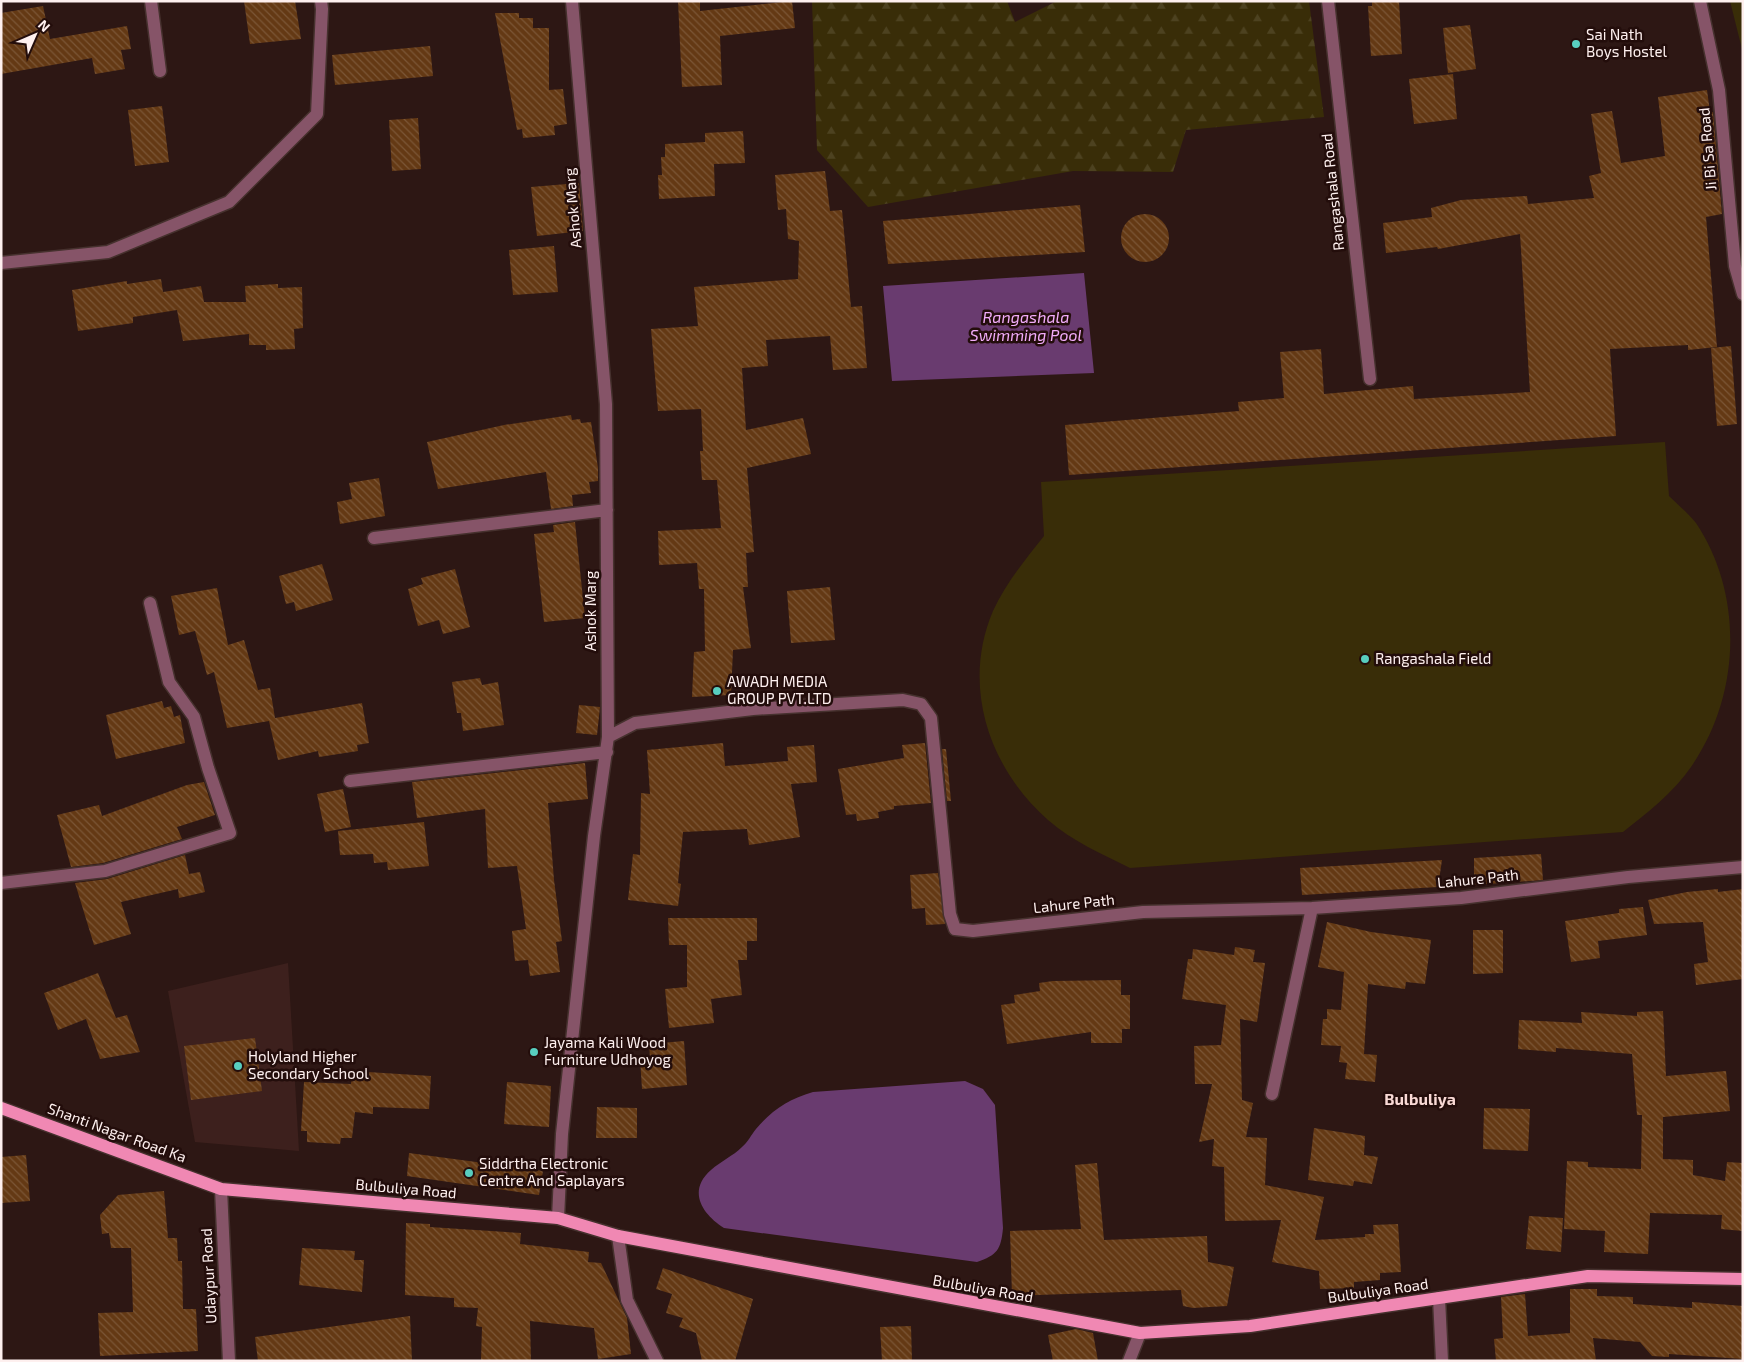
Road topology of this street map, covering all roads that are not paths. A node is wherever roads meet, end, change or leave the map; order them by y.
1 (151, 1) edge
2 (320, 1) edge
3 (572, 1) edge
4 (1328, 1) edge
5 (1700, 1) edge
6 (160, 71) dead end
7 (1, 263) edge
8 (1743, 294) edge
9 (1370, 379) dead end
10 (607, 510) junction
11 (374, 538) dead end
12 (150, 603) dead end
13 (608, 737) junction
14 (607, 752) junction
15 (350, 781) dead end
16 (1743, 867) edge
17 (1, 883) edge
18 (1312, 908) junction
19 (1272, 1094) dead end
20 (1, 1108) edge
21 (221, 1189) junction
22 (558, 1218) junction
23 (618, 1236) junction
24 (1743, 1279) edge
25 (1439, 1298) junction
26 (1140, 1333) junction
27 (229, 1361) edge
28 (657, 1361) edge
29 (1129, 1361) edge
30 (1442, 1361) edge

1 - 6 street
2 - 7 street
3 - 10 street, Ashok Marg
4 - 9 street, Rangashala Road
5 - 8 street, Ji Bi Sa Road
10 - 11 street
10 - 13 street, Ashok Marg
12 - 17 street
13 - 14 street, Ashok Marg
13 - 18 street, Lahure Path
14 - 15 street
14 - 22 street, Ashok Marg
16 - 18 street, Lahure Path
18 - 19 street
20 - 21 main road, Shanti Nagar Road Ka
21 - 22 main road, Bulbuliya Road
21 - 27 street, Udaypur Road
22 - 23 main road, Bulbuliya Road
23 - 26 main road, Bulbuliya Road
23 - 28 street
24 - 25 main road, Bulbuliya Road
25 - 26 main road, Bulbuliya Road
25 - 30 street
26 - 29 street

